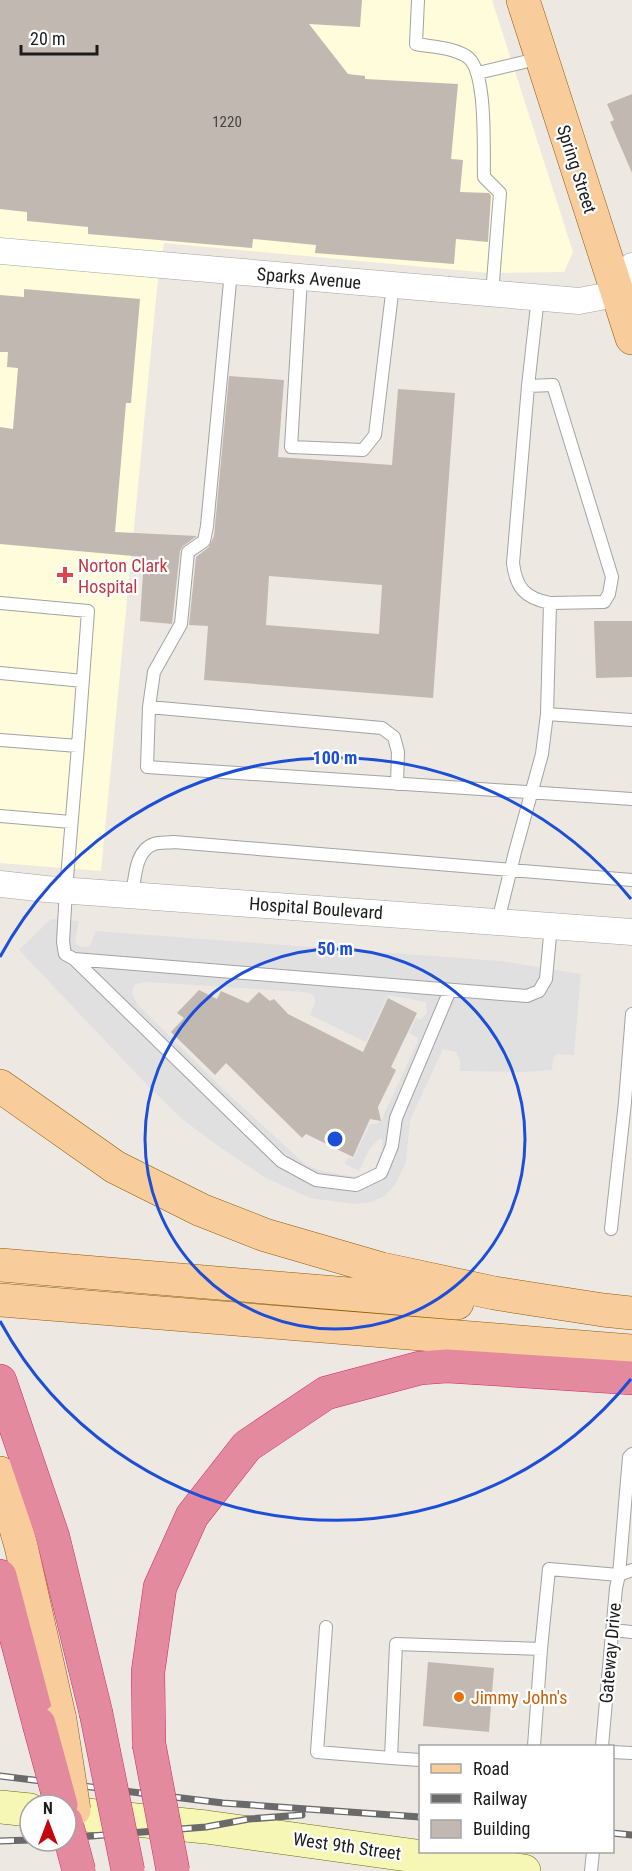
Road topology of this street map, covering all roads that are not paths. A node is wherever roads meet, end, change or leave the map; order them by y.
1 (418, 0) edge
2 (523, 0) edge
3 (541, 58) junction
4 (478, 74) junction
5 (0, 251) edge
6 (231, 271) junction
7 (301, 278) junction
8 (627, 284) edge
9 (393, 285) junction
10 (492, 294) junction
11 (538, 297) junction
12 (632, 338) edge
13 (528, 386) junction
14 (0, 603) edge
15 (550, 603) junction
16 (0, 673) edge
17 (83, 681) junction
18 (149, 707) junction
19 (547, 714) junction
20 (632, 720) edge
21 (0, 740) edge
22 (78, 746) junction
23 (397, 784) junction
24 (532, 794) junction
25 (632, 799) edge
26 (0, 816) edge
27 (71, 822) junction
28 (510, 868) junction
29 (632, 880) edge
30 (0, 884) edge
31 (66, 890) junction
32 (132, 895) junction
33 (498, 921) junction
34 (551, 925) junction
35 (632, 932) edge
36 (74, 959) junction
37 (450, 990) junction
38 (632, 1014) edge
39 (0, 1086) edge
40 (611, 1229) dead end
41 (0, 1265) edge
42 (0, 1300) edge
43 (617, 1312) edge
44 (632, 1351) edge
45 (632, 1378) edge
46 (0, 1382) edge
47 (632, 1454) edge
48 (0, 1473) edge
49 (632, 1570) edge
50 (619, 1575) junction
51 (0, 1576) edge
52 (326, 1627) dead end
53 (612, 1630) junction
54 (632, 1632) edge
55 (541, 1649) junction
56 (50, 1722) junction
57 (534, 1745) edge
58 (602, 1745) edge
59 (614, 1752) edge
60 (632, 1753) edge
61 (391, 1758) junction
62 (419, 1760) edge
63 (59, 1793) edge
64 (0, 1807) edge
65 (18, 1809) edge
66 (78, 1815) edge
67 (76, 1853) edge
68 (593, 1853) edge
69 (82, 1871) edge
70 (128, 1871) edge
71 (173, 1871) edge
72 (525, 1871) edge
73 (591, 1871) edge

1 - 4 lane
2 - 3 main road, Spring Street
3 - 4 lane
3 - 8 main road, Spring Street
4 - 10 lane
5 - 6 street, Sparks Avenue
6 - 7 street, Sparks Avenue
6 - 18 lane
7 - 9 street, Sparks Avenue
7 - 9 lane
8 - 11 street, Sparks Avenue
8 - 12 main road, Spring Street
9 - 10 street, Sparks Avenue
10 - 11 street, Sparks Avenue
11 - 13 lane
13 - 15 lane
13 - 15 lane
14 - 17 lane
15 - 19 lane
16 - 17 lane
17 - 22 lane
18 - 23 lane
18 - 23 lane
19 - 20 lane
19 - 24 lane
21 - 22 lane
22 - 27 lane
23 - 24 lane
24 - 25 lane
24 - 28 lane
26 - 27 lane
27 - 31 lane
28 - 29 lane
28 - 32 lane
28 - 33 lane
30 - 31 street, Hospital Boulevard
31 - 32 street, Hospital Boulevard
31 - 36 lane
32 - 33 street, Hospital Boulevard
33 - 34 street, Hospital Boulevard
34 - 35 street, Hospital Boulevard
34 - 37 lane
36 - 37 lane
36 - 37 lane
38 - 40 lane
39 - 43 main road
41 - 43 main road
42 - 44 main road
45 - 71 highway, bridge
46 - 70 highway, bridge
47 - 50 lane, Gateway Drive
48 - 56 main road
49 - 50 lane
50 - 53 lane, Gateway Drive
50 - 55 lane
51 - 56 highway
52 - 61 lane
53 - 54 lane
53 - 58 lane, Gateway Drive
55 - 57 lane
55 - 61 lane
56 - 63 highway, bridge
56 - 69 main road, bridge
59 - 60 lane
61 - 62 lane
64 - 65 street
66 - 72 street, West 9th Street
67 - 69 highway, bridge
68 - 73 lane

